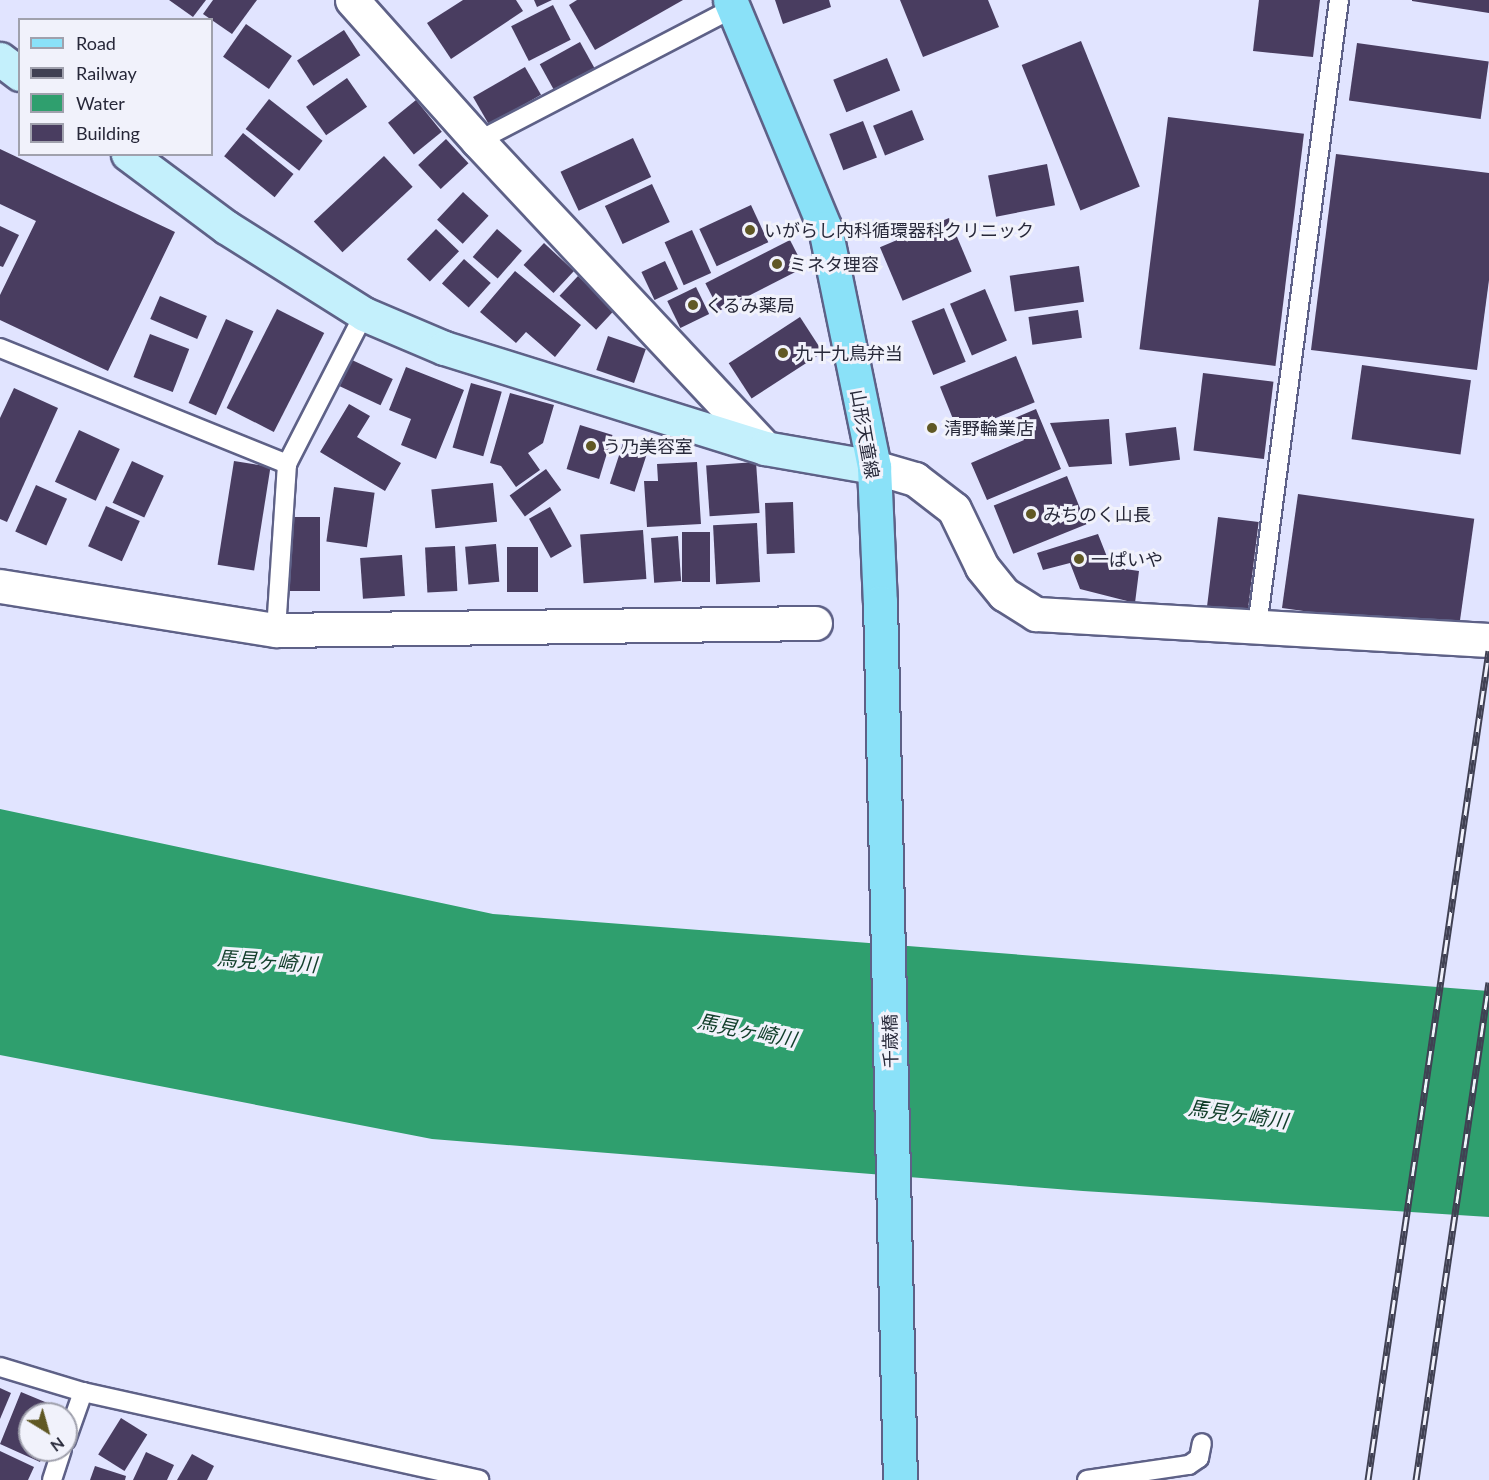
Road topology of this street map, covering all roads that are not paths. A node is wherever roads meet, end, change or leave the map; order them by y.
1 (352, 0) edge
2 (1339, 0) edge
3 (732, 4) edge
4 (0, 59) edge
5 (18, 72) edge
6 (478, 141) junction
7 (131, 156) edge
8 (364, 314) junction
9 (0, 348) edge
10 (765, 448) junction
11 (287, 464) junction
12 (874, 466) junction
13 (0, 586) edge
14 (880, 602) joint
15 (815, 623) dead end
16 (1257, 627) junction
17 (276, 630) junction
18 (1489, 640) edge
19 (0, 1367) edge
20 (83, 1392) junction
21 (78, 1406) edge
22 (1202, 1443) dead end
23 (58, 1462) edge
24 (52, 1480) edge
25 (478, 1480) edge
26 (900, 1480) edge
27 (1087, 1480) edge

1 - 6 street
2 - 16 lane
3 - 6 lane
3 - 12 main road, 山形天童線
4 - 5 street
6 - 10 street
7 - 8 street
8 - 10 street
8 - 11 lane
9 - 11 lane
10 - 12 street
11 - 17 lane
12 - 14 main road, 山形天童線
12 - 16 street
13 - 17 street
14 - 26 main road, 千歳橋
15 - 17 street
16 - 18 street
19 - 20 lane
20 - 21 lane
20 - 25 lane
22 - 27 lane
23 - 24 lane

